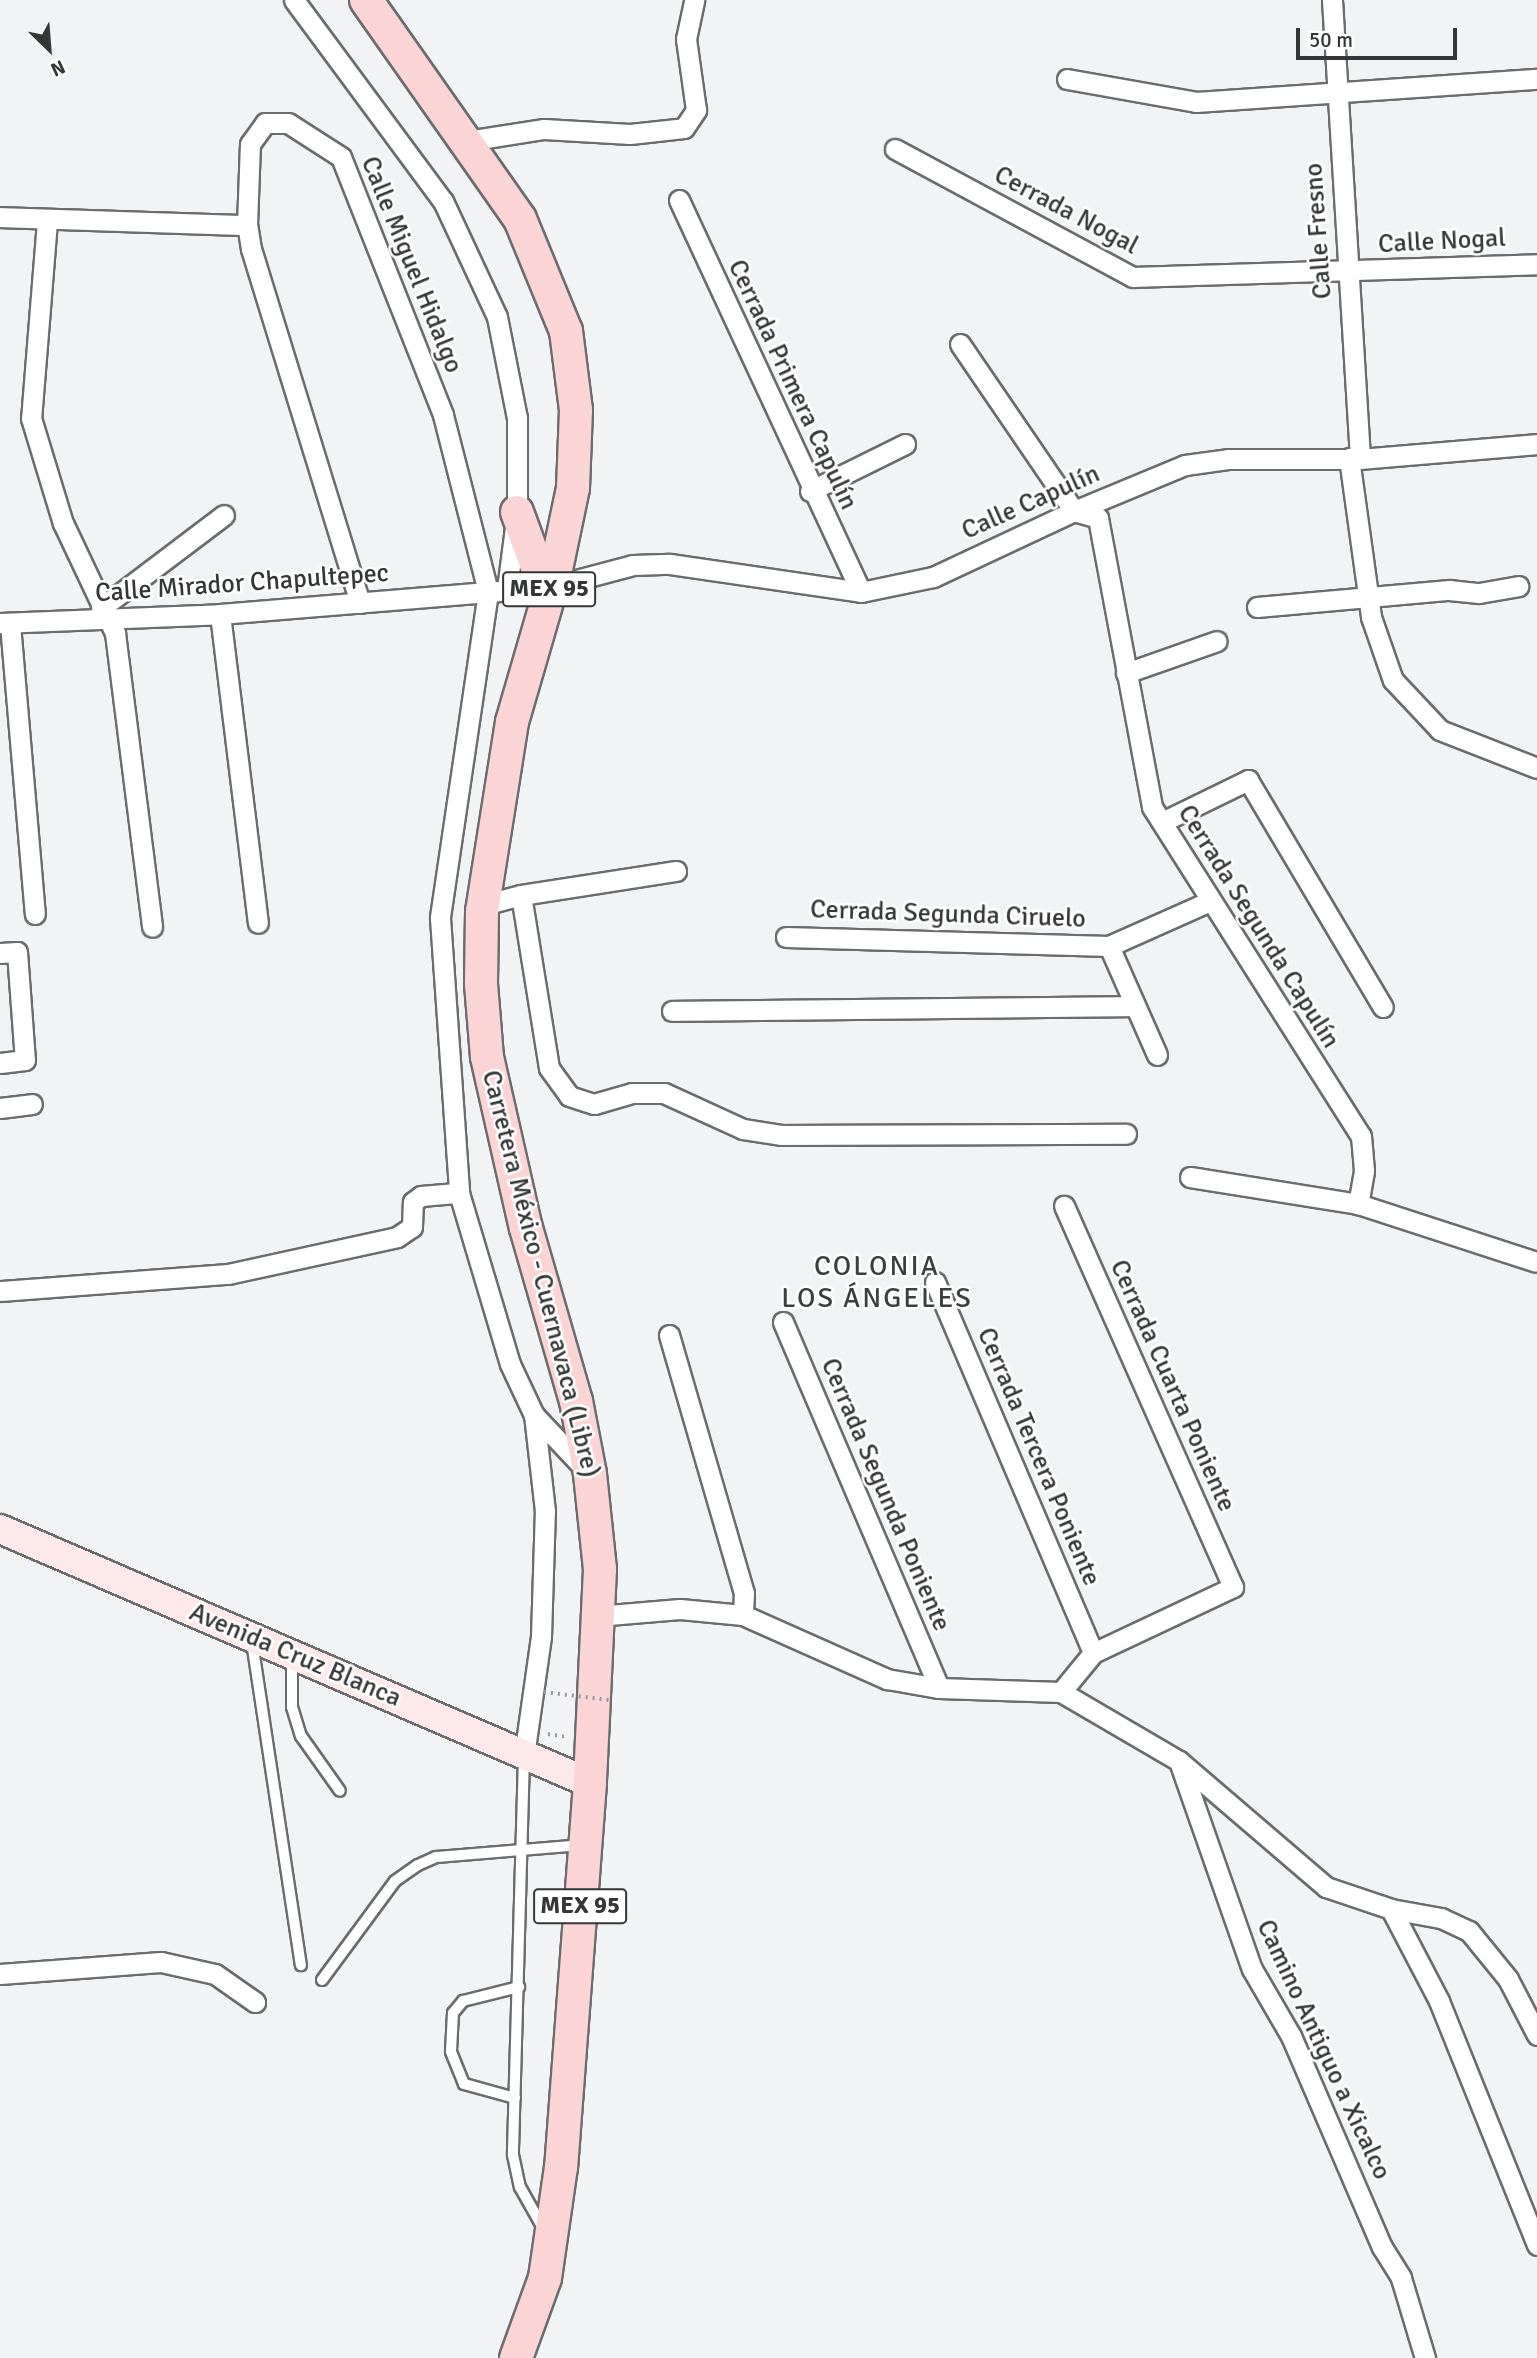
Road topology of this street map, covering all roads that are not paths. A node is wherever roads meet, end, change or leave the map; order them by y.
1 (295, 0) edge
2 (366, 0) edge
3 (694, 0) edge
4 (1332, 0) edge
5 (1067, 79) dead end
6 (1537, 79) edge
7 (1336, 91) junction
8 (467, 141) junction
9 (895, 149) dead end
10 (679, 200) dead end
11 (0, 218) edge
12 (47, 220) junction
13 (247, 225) junction
14 (1537, 264) edge
15 (1349, 273) junction
16 (960, 344) dead end
17 (905, 444) dead end
18 (1537, 444) edge
19 (1354, 459) junction
20 (810, 491) junction
21 (1074, 511) junction
22 (517, 512) junction
23 (224, 515) dead end
24 (552, 580) junction
25 (1518, 586) dead end
26 (497, 590) junction
27 (861, 592) junction
28 (1371, 599) junction
29 (360, 603) junction
30 (1257, 607) dead end
31 (219, 614) junction
32 (104, 615) junction
33 (5, 623) edge
34 (1217, 640) dead end
35 (1126, 673) junction
36 (1537, 768) edge
37 (1162, 822) junction
38 (676, 871) dead end
39 (521, 895) junction
40 (1208, 902) junction
41 (482, 912) junction
42 (35, 915) dead end
43 (258, 923) dead end
44 (152, 927) dead end
45 (786, 937) dead end
46 (1109, 946) junction
47 (0, 953) edge
48 (1134, 1006) junction
49 (1382, 1007) dead end
50 (673, 1011) dead end
51 (1157, 1055) dead end
52 (0, 1063) edge
53 (32, 1104) dead end
54 (0, 1108) edge
55 (1126, 1134) dead end
56 (1191, 1177) dead end
57 (459, 1192) junction
58 (1358, 1204) junction
59 (1064, 1206) dead end
60 (1536, 1262) edge
61 (935, 1282) dead end
62 (0, 1291) edge
63 (783, 1322) dead end
64 (669, 1335) dead end
65 (534, 1415) junction
66 (590, 1474) junction
67 (0, 1529) edge
68 (743, 1615) junction
69 (597, 1616) junction
70 (251, 1634) junction
71 (292, 1653) junction
72 (1093, 1653) junction
73 (939, 1688) junction
74 (1061, 1692) junction
75 (524, 1756) junction
76 (1180, 1761) junction
77 (590, 1783) junction
78 (340, 1791) dead end
79 (583, 1845) junction
80 (524, 1849) junction
81 (1391, 1909) junction
82 (301, 1965) dead end
83 (0, 1974) edge
84 (321, 1980) dead end
85 (519, 1987) junction
86 (255, 2002) dead end
87 (1537, 2035) edge
88 (515, 2098) junction
89 (551, 2242) junction
90 (1537, 2245) edge
91 (516, 2358) edge
92 (1424, 2358) edge

1 - 22 street
2 - 8 main road, Carretera México - Cuernavaca (Libre) / MEX 95
3 - 8 street
4 - 7 street, Calle Fresno
5 - 7 street
6 - 7 street
7 - 15 street, Calle Fresno
8 - 24 main road, Carretera México - Cuernavaca (Libre) / MEX 95
9 - 15 street, Cerrada Nogal
10 - 20 street, Cerrada Primera Capulín
11 - 12 street
12 - 13 street
12 - 32 street
13 - 26 street, Calle Miguel Hidalgo
13 - 29 street, Calle Miguel Hidalgo
14 - 15 street, Calle Nogal
15 - 19 street, Calle Fresno
16 - 21 street, Cerrada Segunda Capulín
17 - 20 street
18 - 19 street, Calle Capulín
19 - 21 street, Calle Capulín
19 - 28 street, Calle Fresno
20 - 27 street, Cerrada Primera Capulín
21 - 27 street, Calle Capulín
21 - 35 street, Cerrada Segunda Capulín
22 - 24 main road
22 - 26 street
23 - 32 street
24 - 26 street, Calle Mirador Chapultepec
24 - 27 street, Calle Capulín
24 - 41 main road, Carretera México - Cuernavaca (Libre) / MEX 95
25 - 28 street
26 - 29 street, Calle Mirador Chapultepec
26 - 57 street
28 - 30 street
28 - 36 street, Calle Fresno
29 - 31 street, Calle Mirador Chapultepec
31 - 32 street, Calle Mirador Chapultepec
31 - 43 street
32 - 33 street, Calle Mirador Chapultepec
32 - 44 street
33 - 42 street
34 - 35 street
35 - 37 street, Cerrada Segunda Capulín
37 - 40 street, Cerrada Segunda Capulín
37 - 49 street
38 - 39 street
39 - 41 street
39 - 55 street
40 - 46 street
40 - 58 street, Cerrada Segunda Capulín
41 - 66 main road, Carretera México - Cuernavaca (Libre) / MEX 95
45 - 46 street, Cerrada Segunda Ciruelo
46 - 48 street
47 - 52 street
48 - 50 street
48 - 51 street
53 - 54 street
56 - 58 street
57 - 62 street
57 - 65 street
58 - 60 street
59 - 72 street, Cerrada Cuarta Poniente
61 - 72 street, Cerrada Tercera Poniente
63 - 73 street, Cerrada Segunda Poniente
64 - 68 street
65 - 66 street
65 - 75 street
66 - 69 main road, Carretera México - Cuernavaca (Libre) / MEX 95
67 - 70 main road, Avenida Cruz Blanca
68 - 69 street
68 - 73 street
69 - 77 main road, Carretera México - Cuernavaca (Libre) / MEX 95
70 - 71 main road, Avenida Cruz Blanca
70 - 82 lane
71 - 75 main road, Avenida Cruz Blanca
71 - 78 lane
72 - 74 street
73 - 74 street
74 - 76 street
75 - 77 main road, Avenida Cruz Blanca
75 - 80 lane
76 - 81 street
76 - 92 street, Camino Antiguo a Xicalco
77 - 79 main road, Carretera México - Cuernavaca (Libre) / MEX 95
79 - 80 lane
79 - 89 main road, Carretera México - Cuernavaca (Libre) / MEX 95
80 - 84 lane
80 - 85 lane
81 - 87 street
81 - 90 street
83 - 86 street
85 - 88 lane
85 - 88 lane
88 - 89 lane
89 - 91 main road, Carretera México - Cuernavaca (Libre) / MEX 95

